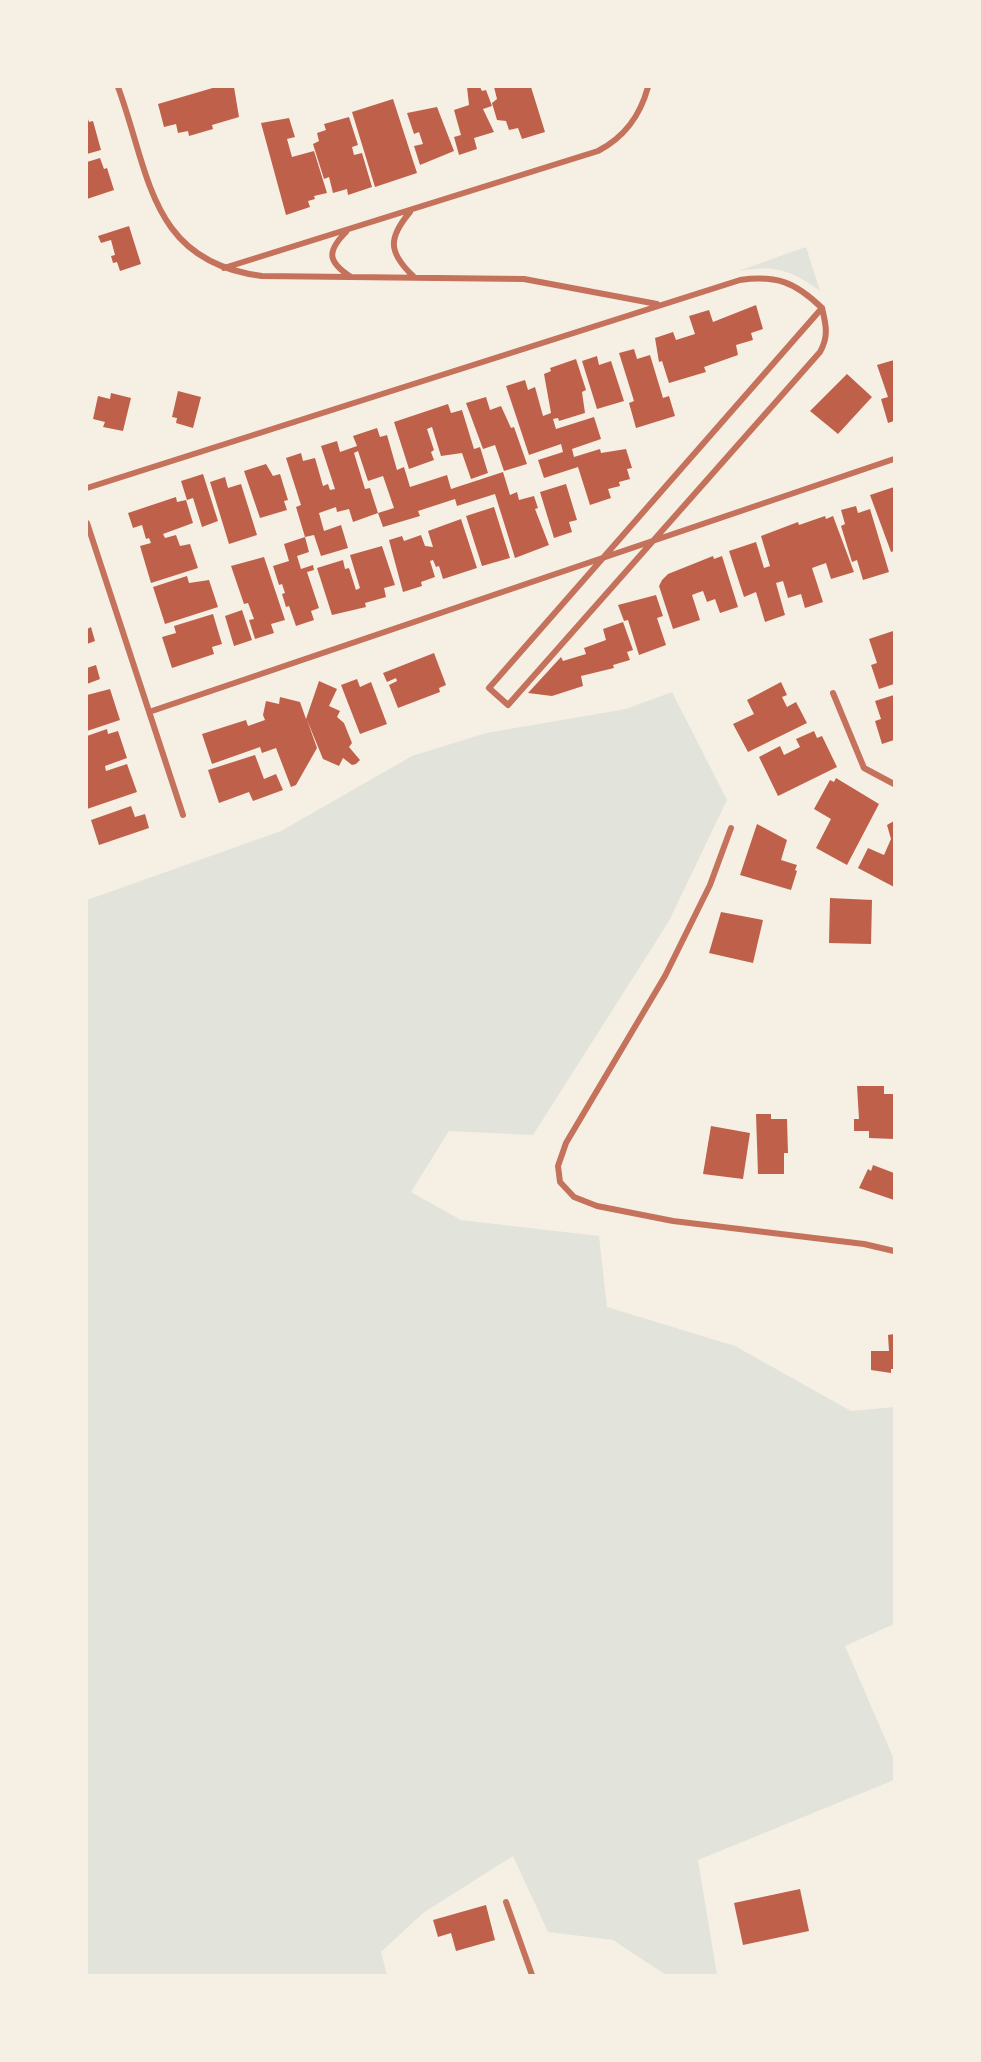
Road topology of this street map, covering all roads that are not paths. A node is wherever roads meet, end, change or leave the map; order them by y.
1 (120, 87) edge
2 (648, 87) edge
3 (412, 210) junction
4 (348, 230) junction
5 (224, 268) junction
6 (351, 277) junction
7 (413, 277) junction
8 (658, 304) junction
9 (822, 308) junction
10 (894, 459) edge
11 (87, 488) edge
12 (87, 523) edge
13 (653, 541) junction
14 (603, 558) junction
15 (833, 693) dead end
16 (149, 712) junction
17 (894, 784) edge
18 (183, 815) dead end
19 (731, 828) dead end
20 (894, 1251) edge
21 (506, 1902) dead end
22 (532, 1975) edge

1 - 5 street
2 - 3 street
3 - 4 street
3 - 7 street
4 - 5 street
4 - 6 street
5 - 6 street
6 - 7 street
7 - 8 street
8 - 9 street
8 - 11 street
9 - 13 street
9 - 14 street
10 - 13 street
12 - 16 street
13 - 14 street
13 - 14 street
14 - 16 street
15 - 17 street
16 - 18 street
19 - 20 street
21 - 22 street

